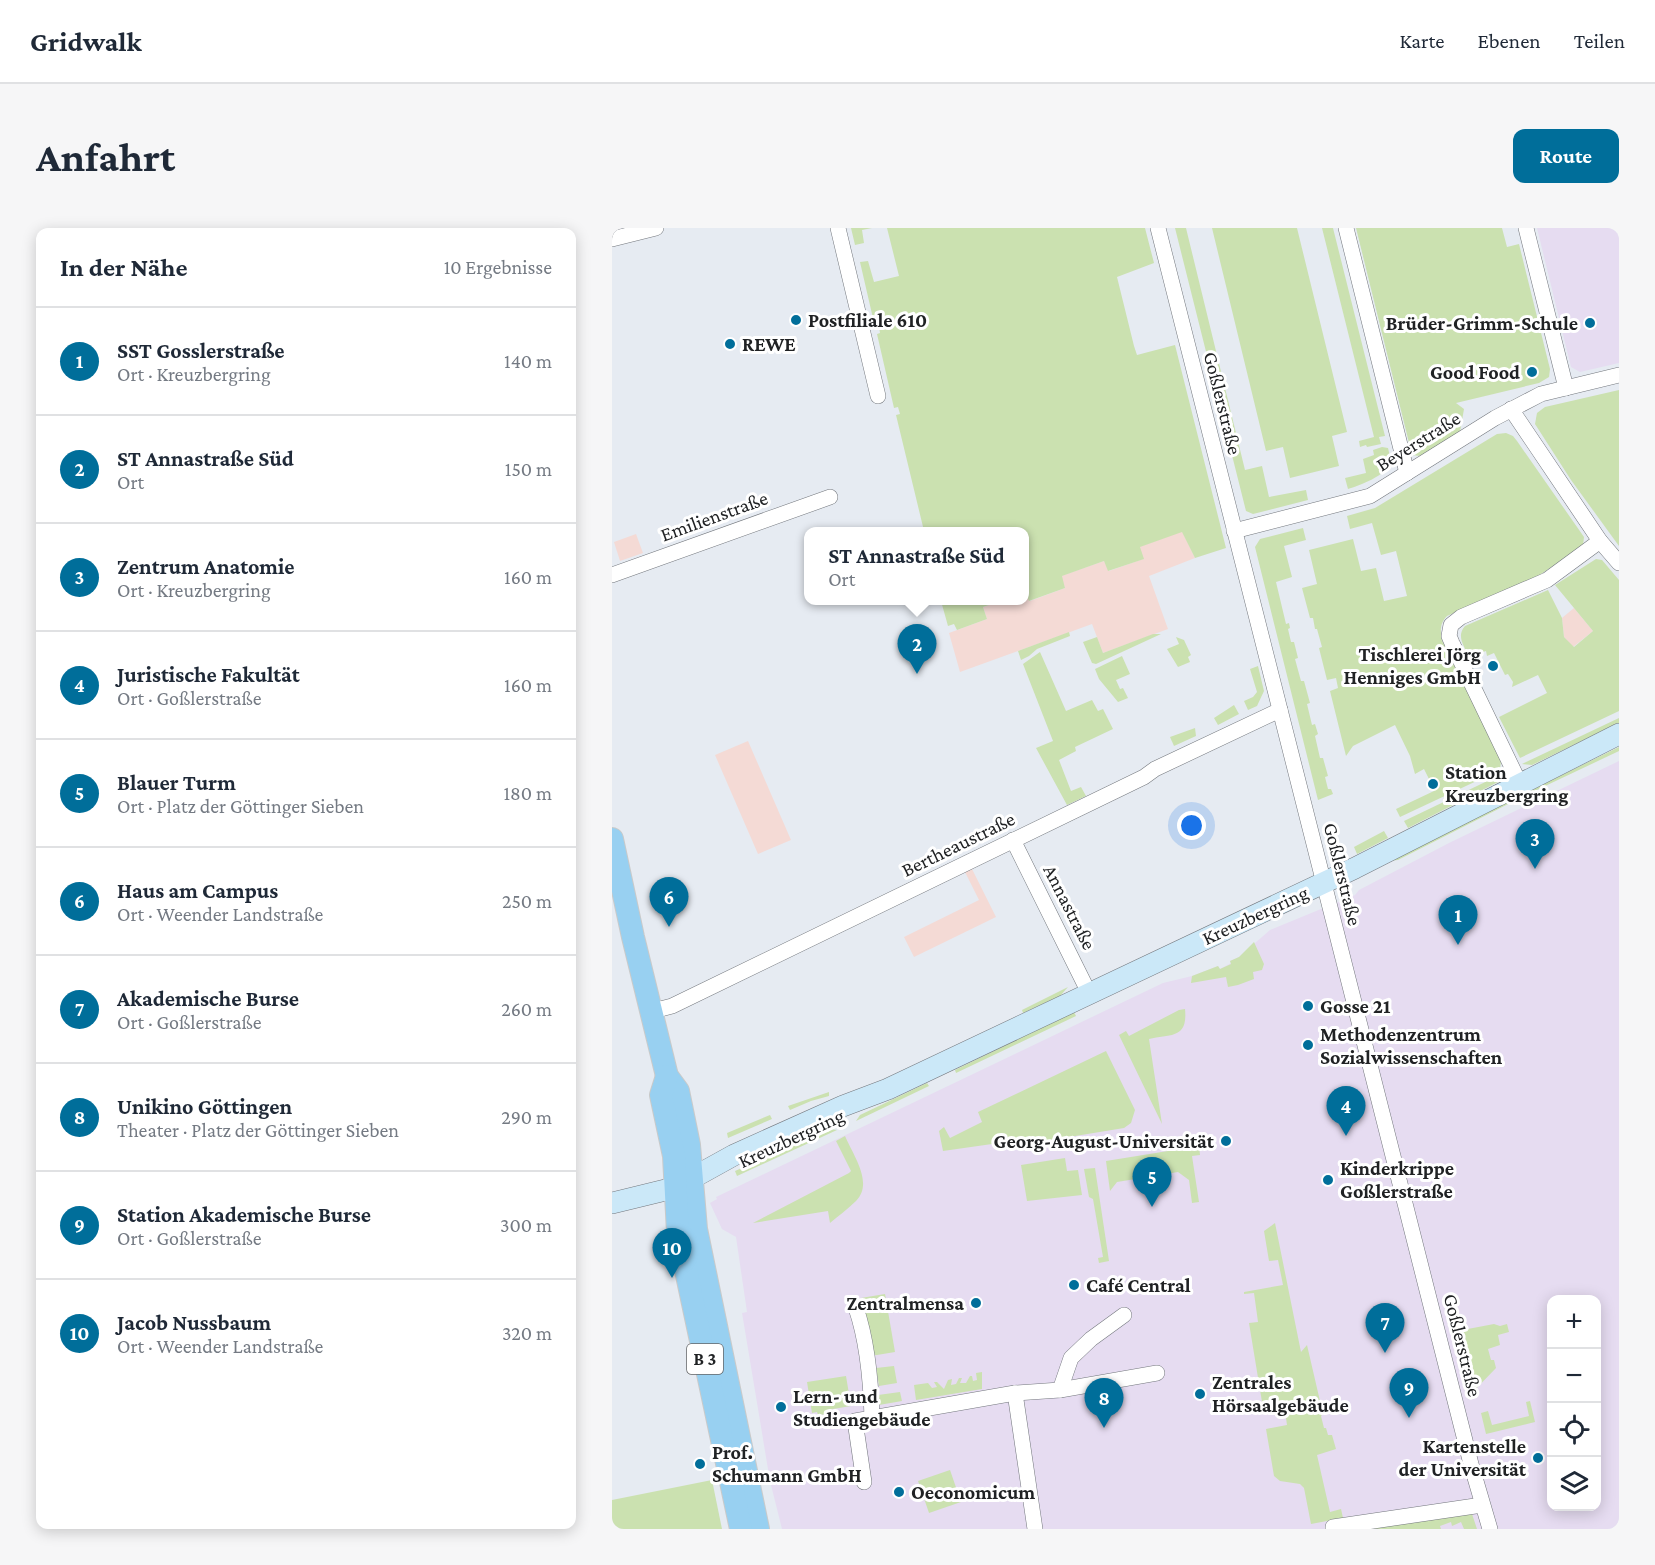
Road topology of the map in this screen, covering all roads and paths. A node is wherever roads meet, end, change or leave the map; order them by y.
1 (656, 228) edge
2 (838, 228) edge
3 (1158, 228) edge
4 (1346, 228) edge
5 (1526, 228) edge
6 (612, 239) edge
7 (1619, 375) edge
8 (1566, 388) junction
9 (878, 396) dead end
10 (1510, 410) junction
11 (1407, 473) junction
12 (830, 496) dead end
13 (1234, 531) junction
14 (1600, 541) junction
15 (1619, 563) edge
16 (612, 575) edge
17 (1280, 711) junction
18 (1619, 734) edge
19 (1520, 784) junction
20 (612, 839) edge
21 (1013, 840) junction
22 (616, 876) edge
23 (1324, 882) junction
24 (1089, 993) junction
25 (653, 1011) junction
26 (686, 1182) junction
27 (612, 1203) edge
28 (856, 1308) dead end
29 (1124, 1315) dead end
30 (1157, 1372) dead end
31 (1060, 1390) junction
32 (1015, 1393) junction
33 (872, 1418) junction
34 (864, 1482) dead end
35 (1482, 1505) junction
36 (741, 1529) edge
37 (758, 1529) edge
38 (1035, 1529) edge
39 (1333, 1529) edge
40 (1490, 1529) edge

1 - 6 street
2 - 9 street
3 - 13 street, Goßlerstraße
4 - 11 street
5 - 8 street
7 - 8 street, Beyerstraße
8 - 10 street, Beyerstraße
10 - 11 street, Beyerstraße
10 - 14 street
11 - 13 street, Beyerstraße
12 - 16 street, Emilienstraße
13 - 17 street, Goßlerstraße
14 - 15 street
14 - 19 street
17 - 21 street, Bertheaustraße
17 - 23 street, Goßlerstraße
18 - 19 street, Kreuzbergring
19 - 23 street, Kreuzbergring
20 - 22 main road, B 3
21 - 24 street, Annastraße
21 - 25 street, Bertheaustraße
22 - 25 main road, B 3
23 - 24 street, Kreuzbergring
23 - 35 street, Goßlerstraße
24 - 26 street, Kreuzbergring
25 - 26 main road, B 3
26 - 27 street, Kreuzbergring
26 - 36 main road, B 3
26 - 37 main road, B 3
28 - 33 street
29 - 31 street
30 - 31 street
31 - 32 street
32 - 33 street
32 - 38 street
33 - 34 street
35 - 39 street
35 - 40 street, Goßlerstraße

